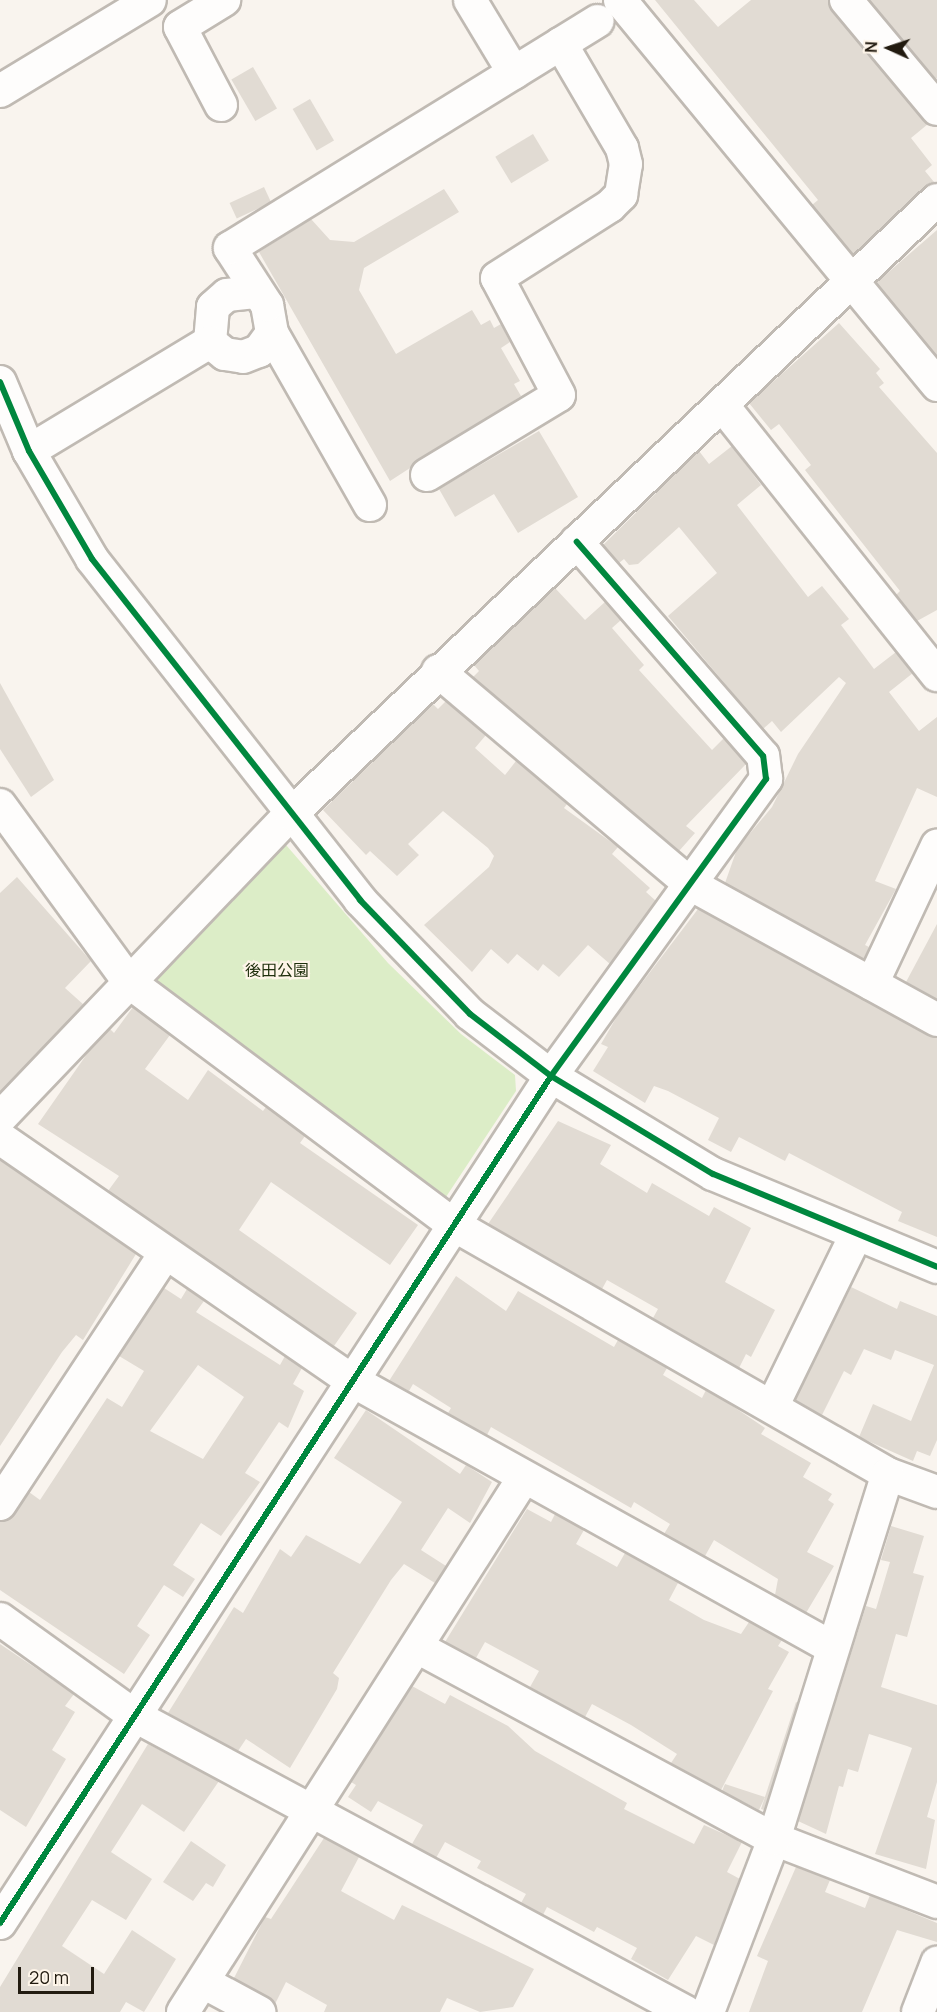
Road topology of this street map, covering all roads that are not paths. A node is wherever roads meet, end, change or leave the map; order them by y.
1 (150, 0) edge
2 (224, 0) edge
3 (470, 0) edge
4 (846, 0) edge
5 (609, 10) edge
6 (561, 44) junction
7 (514, 73) junction
8 (0, 91) edge
9 (221, 105) dead end
10 (937, 109) edge
11 (937, 200) edge
12 (851, 279) junction
13 (255, 292) junction
14 (272, 333) junction
15 (210, 342) junction
16 (0, 382) edge
17 (937, 385) edge
18 (723, 406) junction
19 (29, 452) junction
20 (427, 476) dead end
21 (370, 505) dead end
22 (577, 542) junction
23 (438, 671) junction
24 (937, 675) edge
25 (0, 805) edge
26 (291, 814) junction
27 (8, 843) edge
28 (937, 846) edge
29 (690, 884) junction
30 (129, 982) junction
31 (872, 984) junction
32 (937, 1020) edge
33 (551, 1076) junction
34 (0, 1118) edge
35 (0, 1138) edge
36 (454, 1225) junction
37 (855, 1237) junction
38 (165, 1254) junction
39 (937, 1267) edge
40 (351, 1380) junction
41 (773, 1405) junction
42 (888, 1474) junction
43 (523, 1479) junction
44 (937, 1492) edge
45 (0, 1504) edge
46 (0, 1619) edge
47 (417, 1647) junction
48 (833, 1648) junction
49 (135, 1716) junction
50 (310, 1814) junction
51 (774, 1839) junction
52 (937, 1902) edge
53 (0, 1923) edge
54 (937, 1963) edge
55 (203, 1982) junction
56 (183, 2012) edge
57 (259, 2012) edge
58 (686, 2012) edge
59 (708, 2012) edge
60 (918, 2012) edge

1 - 8 street
2 - 9 street
3 - 7 street
4 - 10 street
5 - 6 street
5 - 12 street
6 - 7 street
6 - 20 street
7 - 13 street
11 - 12 street
12 - 17 street
12 - 18 street
13 - 14 street
13 - 15 street
14 - 15 street
14 - 21 street
15 - 19 street
16 - 19 street
18 - 22 street
18 - 24 street
19 - 26 street
22 - 23 street
22 - 29 street
23 - 26 street
23 - 29 street
25 - 27 street
26 - 30 street
26 - 33 street
27 - 30 street
28 - 31 street
29 - 31 street
29 - 33 street
30 - 34 street
30 - 36 street
31 - 32 street
33 - 36 street
33 - 37 street
35 - 38 street
36 - 40 street
36 - 41 street
37 - 39 street
37 - 41 street
38 - 40 street
38 - 45 street
40 - 43 street
40 - 49 street
41 - 42 street
42 - 44 street
42 - 48 street
43 - 47 street
43 - 48 street
46 - 49 street
47 - 50 street
47 - 51 street
48 - 51 street
49 - 50 street
49 - 53 street
50 - 55 street
50 - 58 street
51 - 52 street
51 - 59 street
54 - 60 street
55 - 56 street
55 - 57 street

